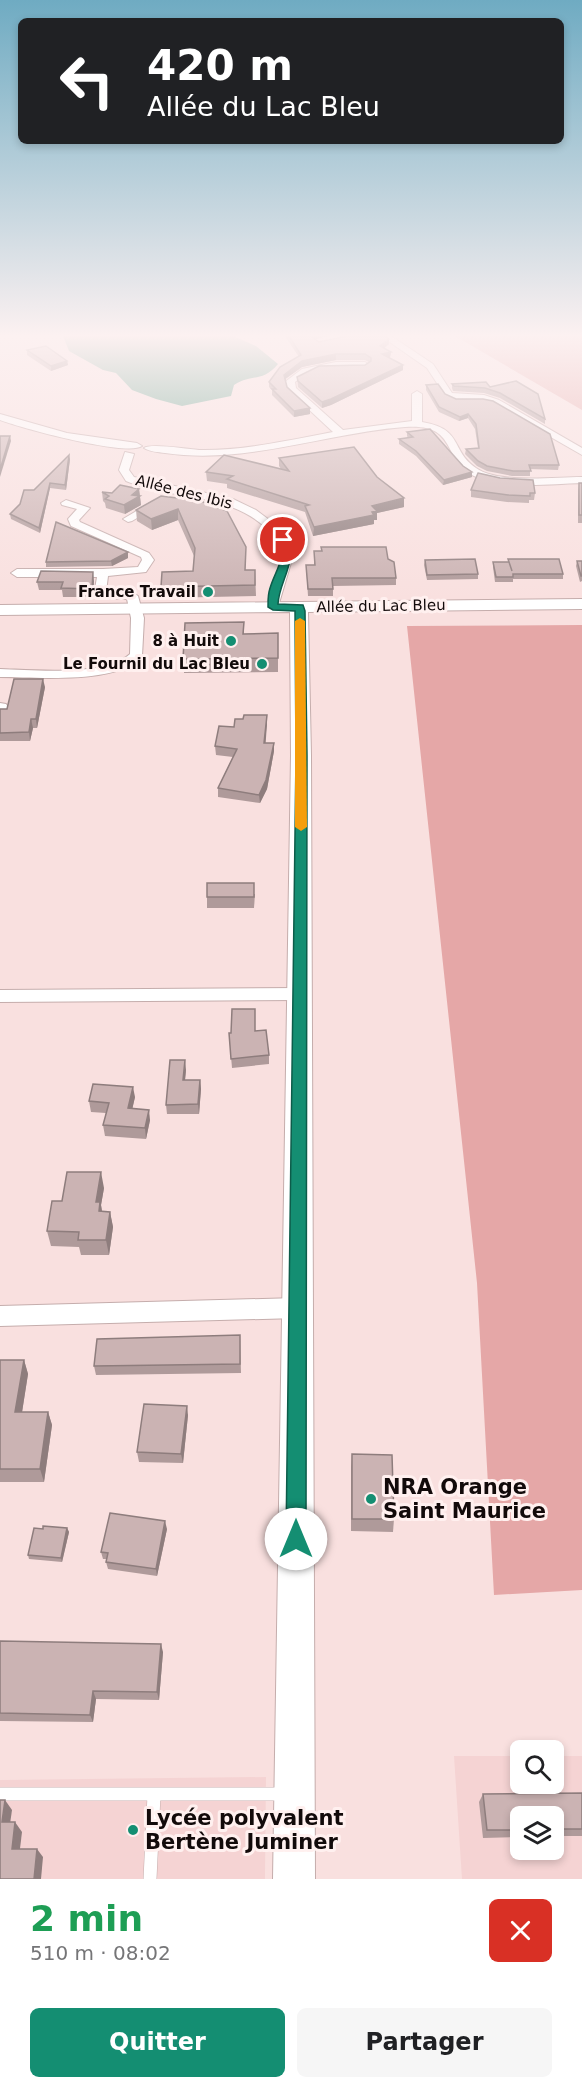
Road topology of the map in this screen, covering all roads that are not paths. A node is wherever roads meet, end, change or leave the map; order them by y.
1 (18, 424) edge
2 (330, 424) edge
3 (417, 424) joint
4 (533, 424) edge
5 (340, 433) junction
6 (582, 452) edge
7 (137, 453) junction
8 (582, 480) edge
9 (180, 490) junction
10 (66, 502) dead end
11 (128, 519) dead end
12 (17, 573) dead end
13 (103, 573) junction
14 (582, 604) edge
15 (273, 607) junction
16 (299, 607) junction
17 (138, 609) junction
18 (0, 610) edge
19 (0, 673) edge
20 (300, 994) junction
21 (0, 996) edge
22 (297, 1308) junction
23 (0, 1316) edge
24 (0, 1794) edge
25 (295, 1794) junction
26 (154, 1795) junction
27 (150, 1879) edge
28 (294, 1879) edge

1 - 7 street
2 - 5 street
3 - 5 street
3 - 8 street
4 - 6 street
5 - 7 street
7 - 9 street, Allée des Ibis
9 - 11 street
9 - 15 street, Allée des Ibis
10 - 13 street
12 - 13 street
13 - 17 street
14 - 16 street, Allée du Lac Bleu
15 - 16 street, Allée du Lac Bleu
15 - 17 street, Allée du Lac Bleu
16 - 20 street
17 - 18 street, Allée du Lac Bleu
17 - 19 street
20 - 21 street
20 - 22 street
22 - 23 street
22 - 25 street
24 - 26 lane
25 - 26 lane
25 - 28 street
26 - 27 lane

